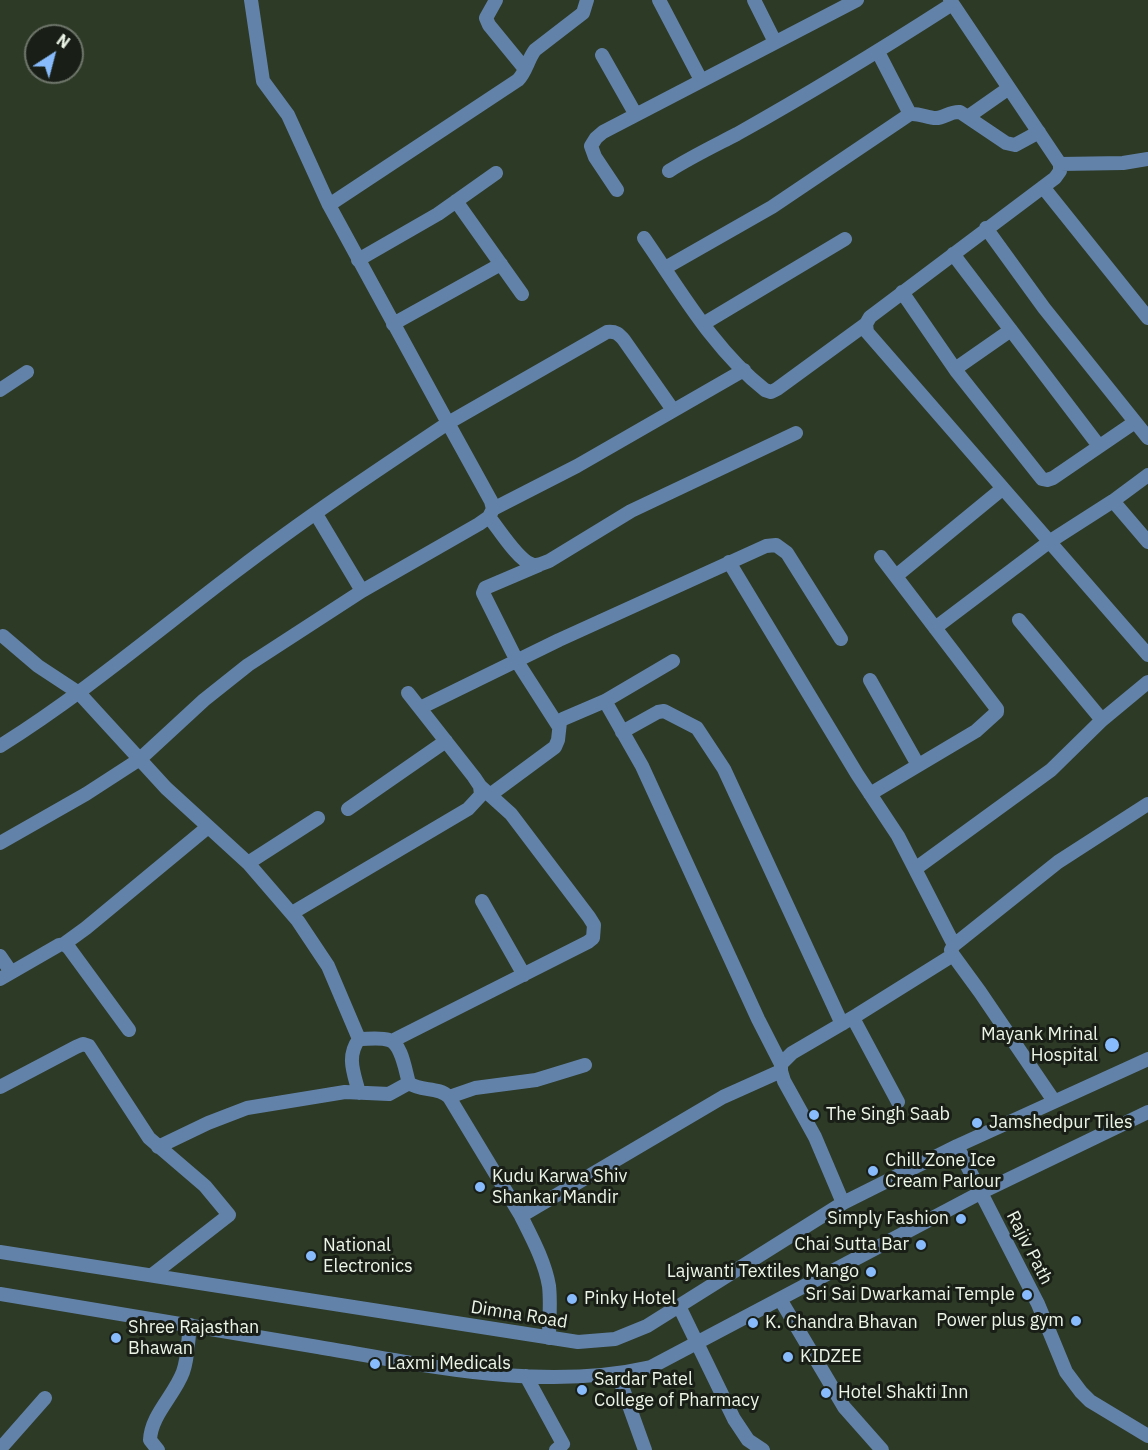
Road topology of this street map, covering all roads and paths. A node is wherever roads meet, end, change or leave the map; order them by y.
1 (251, 0) edge
2 (496, 0) edge
3 (587, 0) edge
4 (659, 0) edge
5 (754, 0) edge
6 (857, 0) edge
7 (951, 2) edge
8 (775, 42) junction
9 (878, 52) junction
10 (602, 56) dead end
11 (525, 69) junction
12 (702, 80) junction
13 (1009, 88) junction
14 (910, 114) junction
15 (636, 115) junction
16 (969, 116) junction
17 (1039, 132) junction
18 (1148, 159) edge
19 (1060, 164) junction
20 (669, 171) dead end
21 (496, 173) dead end
22 (1043, 187) junction
23 (617, 190) dead end
24 (456, 201) junction
25 (329, 205) junction
26 (986, 228) junction
27 (644, 238) dead end
28 (845, 238) dead end
29 (953, 254) junction
30 (358, 260) junction
31 (501, 264) junction
32 (665, 268) junction
33 (902, 292) junction
34 (522, 294) dead end
35 (1148, 318) edge
36 (393, 324) junction
37 (703, 324) junction
38 (866, 324) junction
39 (1011, 330) junction
40 (955, 369) junction
41 (744, 370) junction
42 (27, 372) dead end
43 (0, 390) edge
44 (673, 411) junction
45 (448, 423) junction
46 (1143, 429) edge
47 (796, 433) dead end
48 (1099, 446) junction
49 (1148, 475) edge
50 (1002, 489) junction
51 (1113, 501) junction
52 (491, 513) junction
53 (316, 514) junction
54 (1048, 542) junction
55 (1148, 542) edge
56 (881, 557) dead end
57 (729, 562) junction
58 (539, 565) junction
59 (896, 576) junction
60 (362, 591) junction
61 (1019, 620) dead end
62 (935, 628) junction
63 (1, 636) edge
64 (841, 639) dead end
65 (1148, 655) edge
66 (673, 660) dead end
67 (517, 661) junction
68 (870, 680) dead end
69 (1148, 682) edge
70 (79, 693) junction
71 (408, 693) dead end
72 (605, 701) junction
73 (420, 708) junction
74 (1102, 720) junction
75 (559, 727) junction
76 (622, 732) junction
77 (446, 741) junction
78 (0, 746) edge
79 (140, 759) junction
80 (918, 765) junction
81 (485, 790) junction
82 (870, 794) junction
83 (1148, 804) edge
84 (348, 808) dead end
85 (318, 818) dead end
86 (208, 827) junction
87 (0, 843) edge
88 (248, 863) junction
89 (915, 869) junction
90 (482, 901) dead end
91 (292, 913) junction
92 (64, 944) junction
93 (953, 950) junction
94 (0, 956) edge
95 (5, 975) edge
96 (524, 975) junction
97 (847, 1021) junction
98 (129, 1030) dead end
99 (359, 1039) junction
100 (392, 1041) junction
101 (1148, 1059) edge
102 (585, 1065) dead end
103 (781, 1068) junction
104 (409, 1083) junction
105 (0, 1087) edge
106 (359, 1093) junction
107 (449, 1097) junction
108 (1054, 1101) junction
109 (898, 1102) dead end
110 (1148, 1112) edge
111 (957, 1146) junction
112 (158, 1147) junction
113 (980, 1193) junction
114 (843, 1203) junction
115 (521, 1216) junction
116 (0, 1252) edge
117 (152, 1275) junction
118 (0, 1294) edge
119 (780, 1299) junction
120 (679, 1305) junction
121 (190, 1325) junction
122 (549, 1338) junction
123 (698, 1341) junction
124 (618, 1375) junction
125 (526, 1376) junction
126 (45, 1398) dead end
127 (1147, 1434) edge
128 (0, 1449) edge
129 (158, 1450) edge
130 (556, 1450) edge
131 (645, 1450) edge
132 (763, 1450) edge
133 (882, 1450) edge

1 - 25 street
2 - 11 street
3 - 11 street
4 - 12 street
5 - 8 street
6 - 8 street
7 - 9 street
7 - 13 street
8 - 12 street
9 - 14 street
9 - 20 street
10 - 15 street
11 - 25 street
12 - 15 street
13 - 16 street
13 - 17 street
14 - 16 street
14 - 32 street
15 - 23 street
16 - 17 street
17 - 19 street
18 - 19 street
19 - 22 street
21 - 24 street
22 - 26 street
22 - 35 street
24 - 30 street
24 - 31 street
25 - 30 street
26 - 29 street
26 - 46 street
27 - 32 street
28 - 37 street
29 - 33 street
29 - 39 street
30 - 36 street
31 - 34 street
31 - 36 street
32 - 37 street
33 - 38 street
33 - 40 street
36 - 45 street
37 - 41 street
38 - 41 street
38 - 50 street
39 - 40 street
39 - 48 street
40 - 48 street
41 - 44 street
42 - 43 street
44 - 45 street
44 - 52 street
45 - 52 street
45 - 53 street
46 - 48 street
47 - 58 street
49 - 51 street
50 - 54 street
50 - 59 street
51 - 54 street
51 - 55 street
52 - 58 street
52 - 60 street
53 - 60 street
53 - 70 street
54 - 62 street
54 - 65 street
56 - 59 street
57 - 64 street
57 - 67 street
57 - 82 street
58 - 67 street
59 - 62 street
60 - 79 street
61 - 74 street
62 - 80 street
63 - 70 street
66 - 72 street
67 - 73 street
67 - 75 street
68 - 80 street
69 - 74 street
70 - 78 street
70 - 79 street
71 - 73 street
72 - 75 street
72 - 76 street
73 - 77 street
74 - 89 street
75 - 81 street
76 - 97 street
76 - 103 street
77 - 81 street
77 - 84 street
79 - 86 street
79 - 87 street
80 - 82 street
81 - 91 street
81 - 96 street
82 - 89 street
83 - 93 street
85 - 88 street
86 - 88 street
86 - 92 street
88 - 91 street
89 - 93 street
90 - 96 street
91 - 99 street
92 - 95 street
92 - 98 street
93 - 97 street
93 - 108 street
94 - 95 street
96 - 100 street
97 - 103 street
97 - 109 street
99 - 100 street
99 - 106 street
100 - 104 street
101 - 108 street, Dimna Road
102 - 107 street
103 - 114 street
103 - 115 street
104 - 106 street
104 - 107 street
105 - 112 street
106 - 112 street
107 - 115 street
108 - 111 street, Dimna Road
110 - 113 street
111 - 113 street, Rajiv Path
111 - 114 street, Dimna Road
112 - 117 street
113 - 119 street
113 - 127 street, Rajiv Path
114 - 120 street, Dimna Road
115 - 122 street
116 - 117 street, Dimna Road
117 - 122 street, Dimna Road
118 - 121 street
119 - 123 street
119 - 133 street
120 - 122 street, Dimna Road
120 - 123 street
121 - 125 street
121 - 129 street
123 - 124 street
123 - 132 street
124 - 125 street
124 - 131 street
125 - 130 street
126 - 128 street

